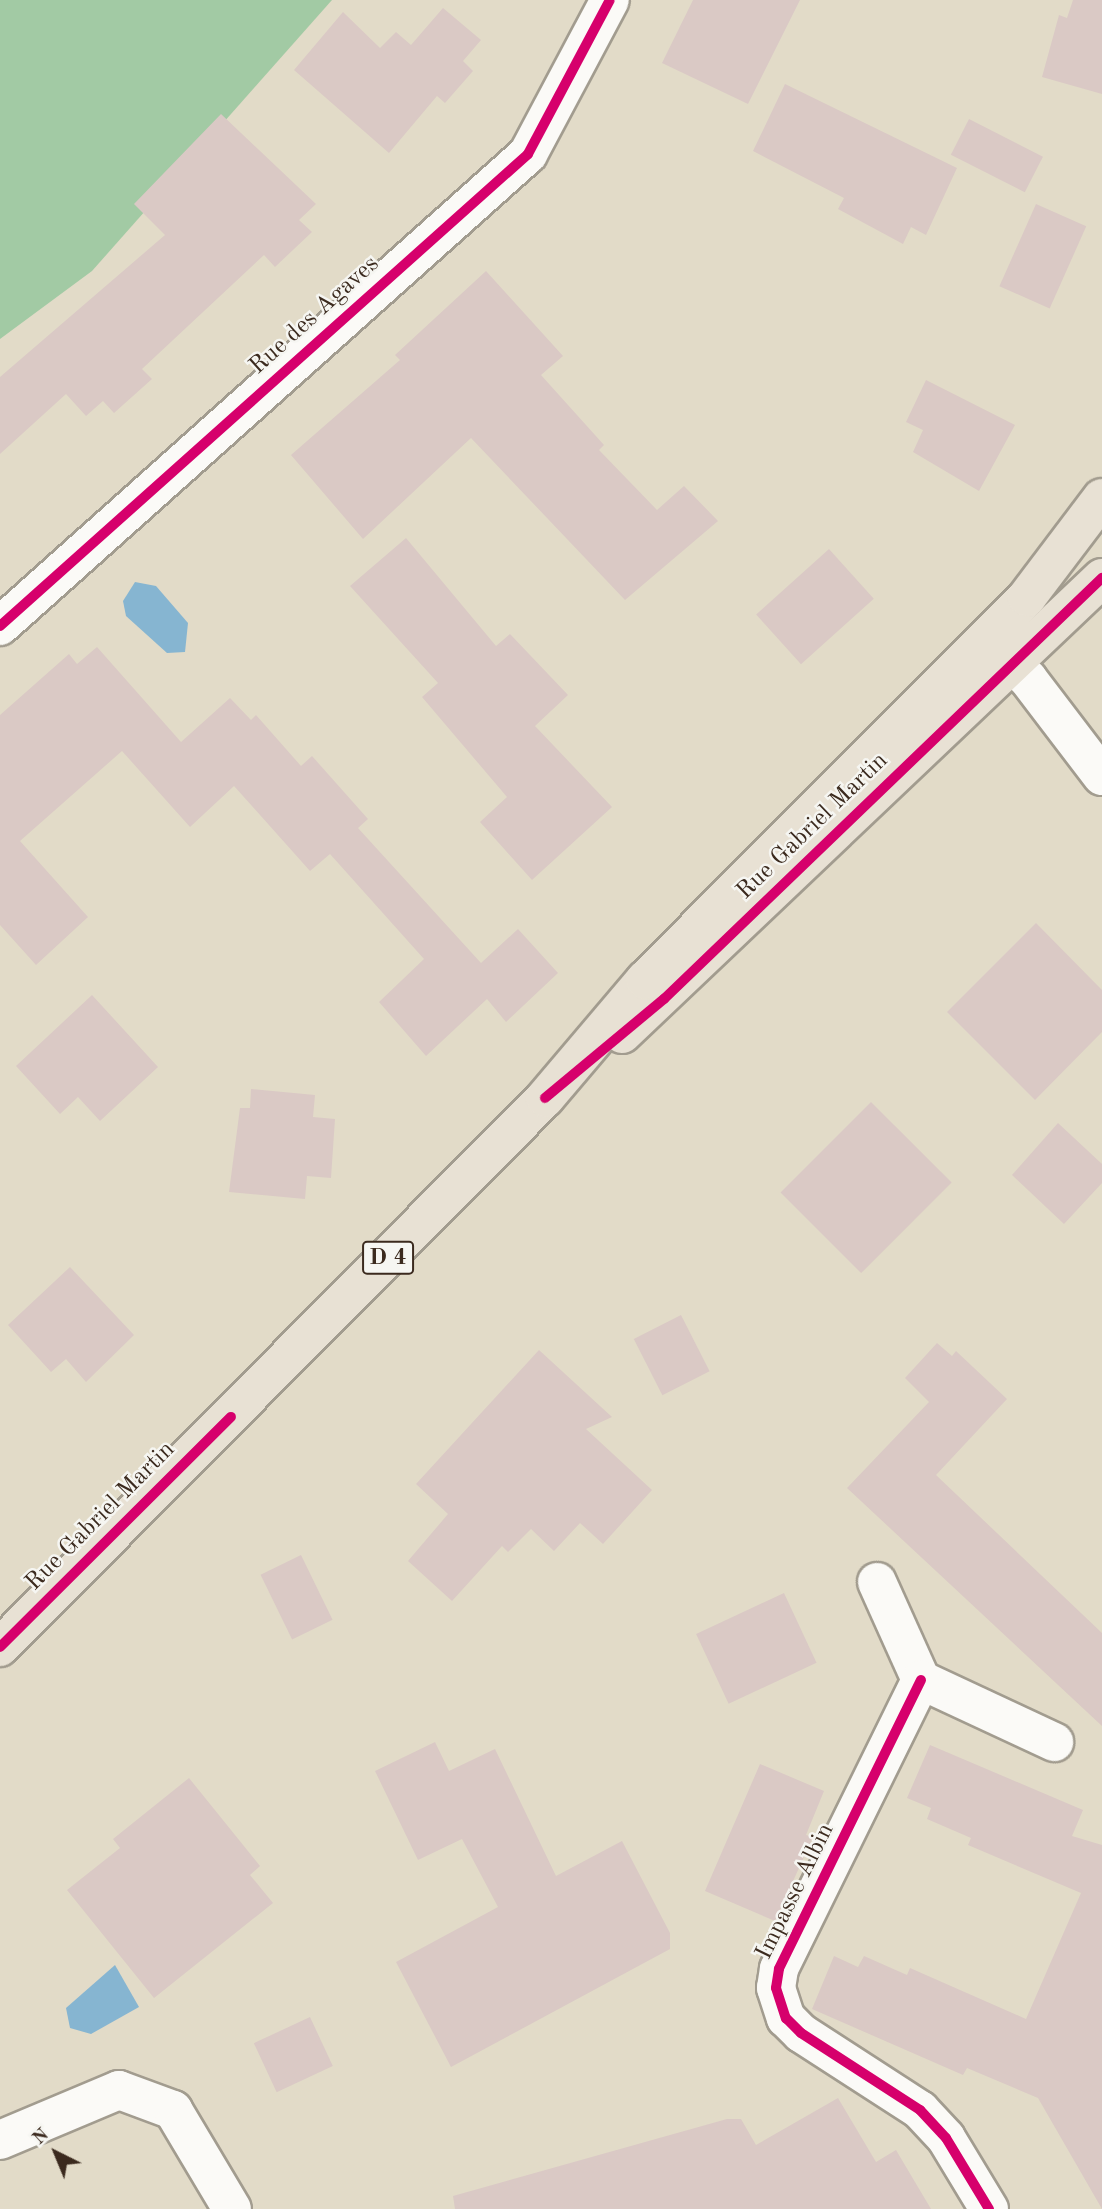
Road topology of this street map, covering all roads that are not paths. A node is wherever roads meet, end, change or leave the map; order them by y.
1 (610, 0) edge
2 (1102, 498) edge
3 (1102, 578) edge
4 (0, 626) edge
5 (999, 652) junction
6 (1102, 776) edge
7 (877, 1581) dead end
8 (0, 1647) edge
9 (921, 1680) junction
10 (1054, 1742) dead end
11 (0, 2140) edge
12 (232, 2209) edge
13 (989, 2209) edge

1 - 4 street, Rue des Agaves
2 - 5 main road, Rue Gabriel Martin / D 4
3 - 5 main road, Rue Gabriel Martin / D 4
5 - 6 street
5 - 8 main road, Rue Gabriel Martin / D 4
7 - 9 street
9 - 10 street
9 - 13 street, Impasse Albin
11 - 12 street

